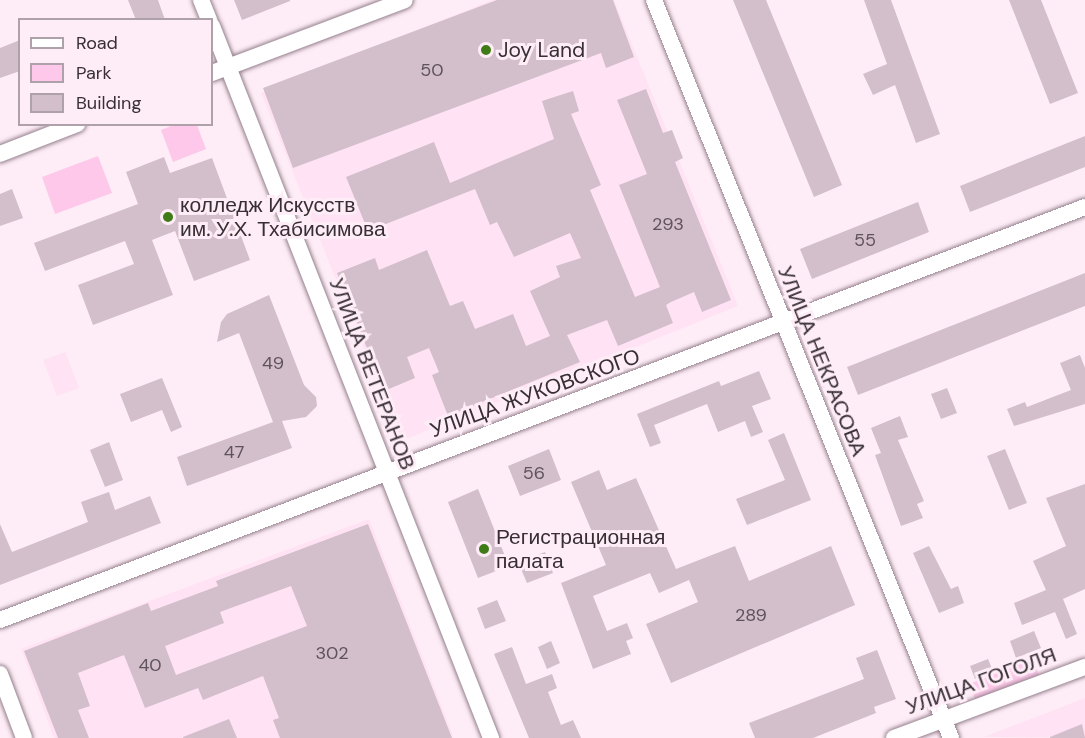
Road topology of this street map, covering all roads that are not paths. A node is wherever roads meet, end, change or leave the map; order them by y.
1 (201, 0) edge
2 (405, 0) edge
3 (654, 0) edge
4 (208, 18) edge
5 (213, 29) edge
6 (228, 67) junction
7 (213, 74) edge
8 (72, 126) edge
9 (0, 154) edge
10 (1085, 207) edge
11 (781, 324) junction
12 (385, 473) junction
13 (0, 620) edge
14 (1085, 667) edge
15 (0, 674) edge
16 (944, 721) junction
17 (24, 738) edge
18 (491, 738) edge
19 (894, 738) edge
20 (951, 738) edge

1 - 4 street
2 - 6 street
3 - 11 street, УЛИЦА НЕКРАСОВА
5 - 6 street, УЛИЦА ВЕТЕРАНОВ
6 - 7 street
6 - 12 street, УЛИЦА ВЕТЕРАНОВ
8 - 9 street
10 - 11 street, УЛИЦА ЖУКОВСКОГО
11 - 12 street, УЛИЦА ЖУКОВСКОГО
11 - 16 street, УЛИЦА НЕКРАСОВА
12 - 13 street, УЛИЦА ЖУКОВСКОГО
12 - 18 street, УЛИЦА ВЕТЕРАНОВ
14 - 16 street, УЛИЦА ГОГОЛЯ
15 - 17 street
16 - 19 street, УЛИЦА ГОГОЛЯ
16 - 20 street, УЛИЦА НЕКРАСОВА

